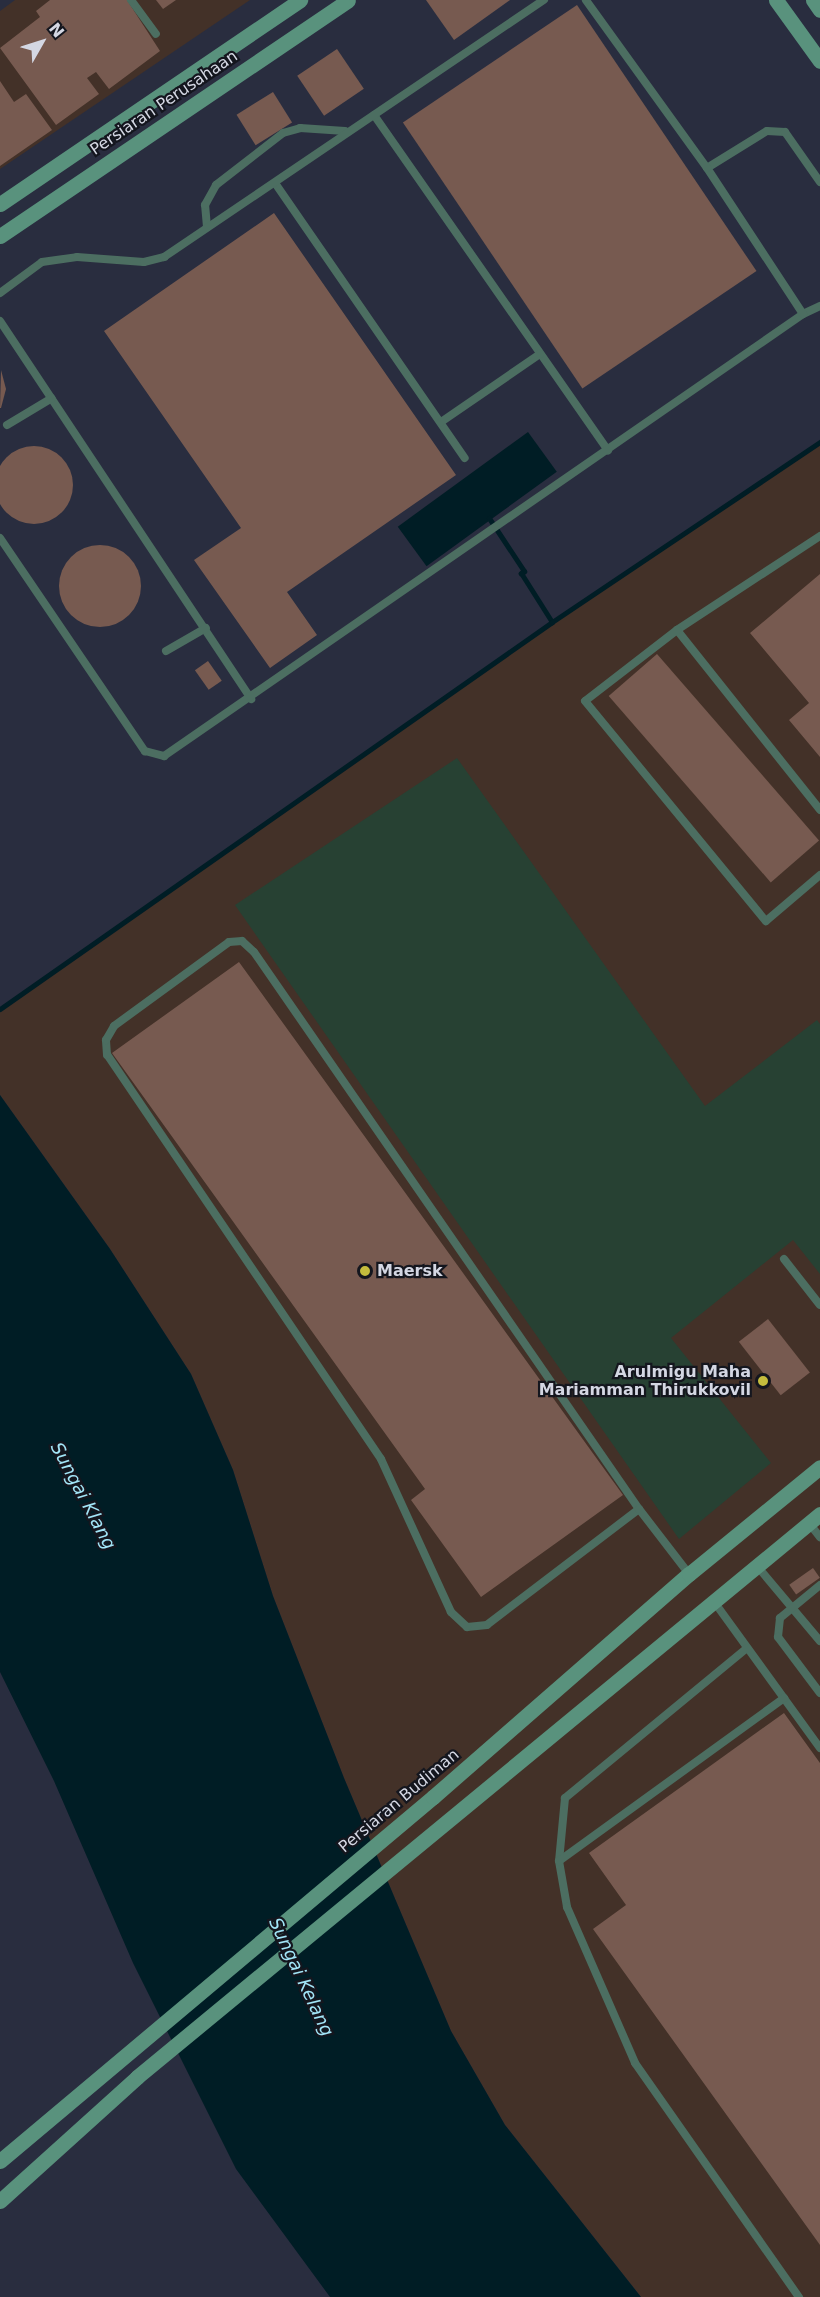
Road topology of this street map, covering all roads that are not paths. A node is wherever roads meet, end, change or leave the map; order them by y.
1 (131, 0) edge
2 (300, 0) edge
3 (348, 0) edge
4 (544, 0) edge
5 (586, 0) edge
6 (776, 0) edge
7 (813, 0) edge
8 (820, 10) edge
9 (156, 34) dead end
10 (820, 61) edge
11 (374, 115) junction
12 (345, 131) junction
13 (707, 168) junction
14 (820, 182) edge
15 (275, 183) junction
16 (0, 204) edge
17 (207, 227) junction
18 (0, 236) edge
19 (0, 293) edge
20 (820, 306) edge
21 (803, 314) junction
22 (0, 321) edge
23 (540, 354) junction
24 (52, 398) junction
25 (441, 422) junction
26 (7, 425) dead end
27 (608, 451) junction
28 (465, 458) dead end
29 (820, 536) edge
30 (0, 538) edge
31 (206, 628) junction
32 (677, 630) junction
33 (166, 651) dead end
34 (251, 699) junction
35 (820, 810) edge
36 (820, 875) edge
37 (784, 1258) dead end
38 (820, 1305) edge
39 (820, 1467) edge
40 (639, 1509) junction
41 (814, 1519) edge
42 (820, 1537) edge
43 (757, 1566) junction
44 (689, 1574) junction
45 (820, 1585) edge
46 (715, 1603) junction
47 (792, 1607) junction
48 (820, 1641) edge
49 (747, 1648) junction
50 (820, 1694) edge
51 (784, 1698) junction
52 (820, 1748) edge
53 (559, 1862) junction
54 (0, 2161) edge
55 (0, 2202) edge
56 (799, 2297) edge

1 - 9 lane
2 - 16 main road, Persiaran Perusahaan
3 - 18 main road, Persiaran Perusahaan
4 - 11 lane
5 - 13 lane
6 - 10 main road
7 - 8 main road
11 - 12 lane
11 - 23 lane
12 - 15 lane
12 - 17 lane
13 - 14 lane
13 - 21 lane
15 - 17 lane
15 - 25 lane
17 - 19 lane
20 - 21 lane
21 - 27 lane
22 - 24 lane
23 - 25 lane
23 - 27 lane
24 - 26 lane
24 - 31 lane
25 - 28 lane
27 - 34 lane
29 - 32 lane
30 - 34 lane
31 - 33 lane
31 - 34 lane
32 - 35 lane
32 - 36 lane
37 - 38 lane
39 - 44 main road, Persiaran Budiman
40 - 40 lane
40 - 44 lane
41 - 42 lane
41 - 43 main road
43 - 46 main road
43 - 47 lane
44 - 54 main road, Persiaran Budiman
45 - 47 lane
46 - 49 lane
46 - 55 main road
47 - 48 lane
47 - 50 lane
49 - 51 lane
49 - 53 lane
51 - 52 lane
51 - 53 lane
53 - 56 lane

